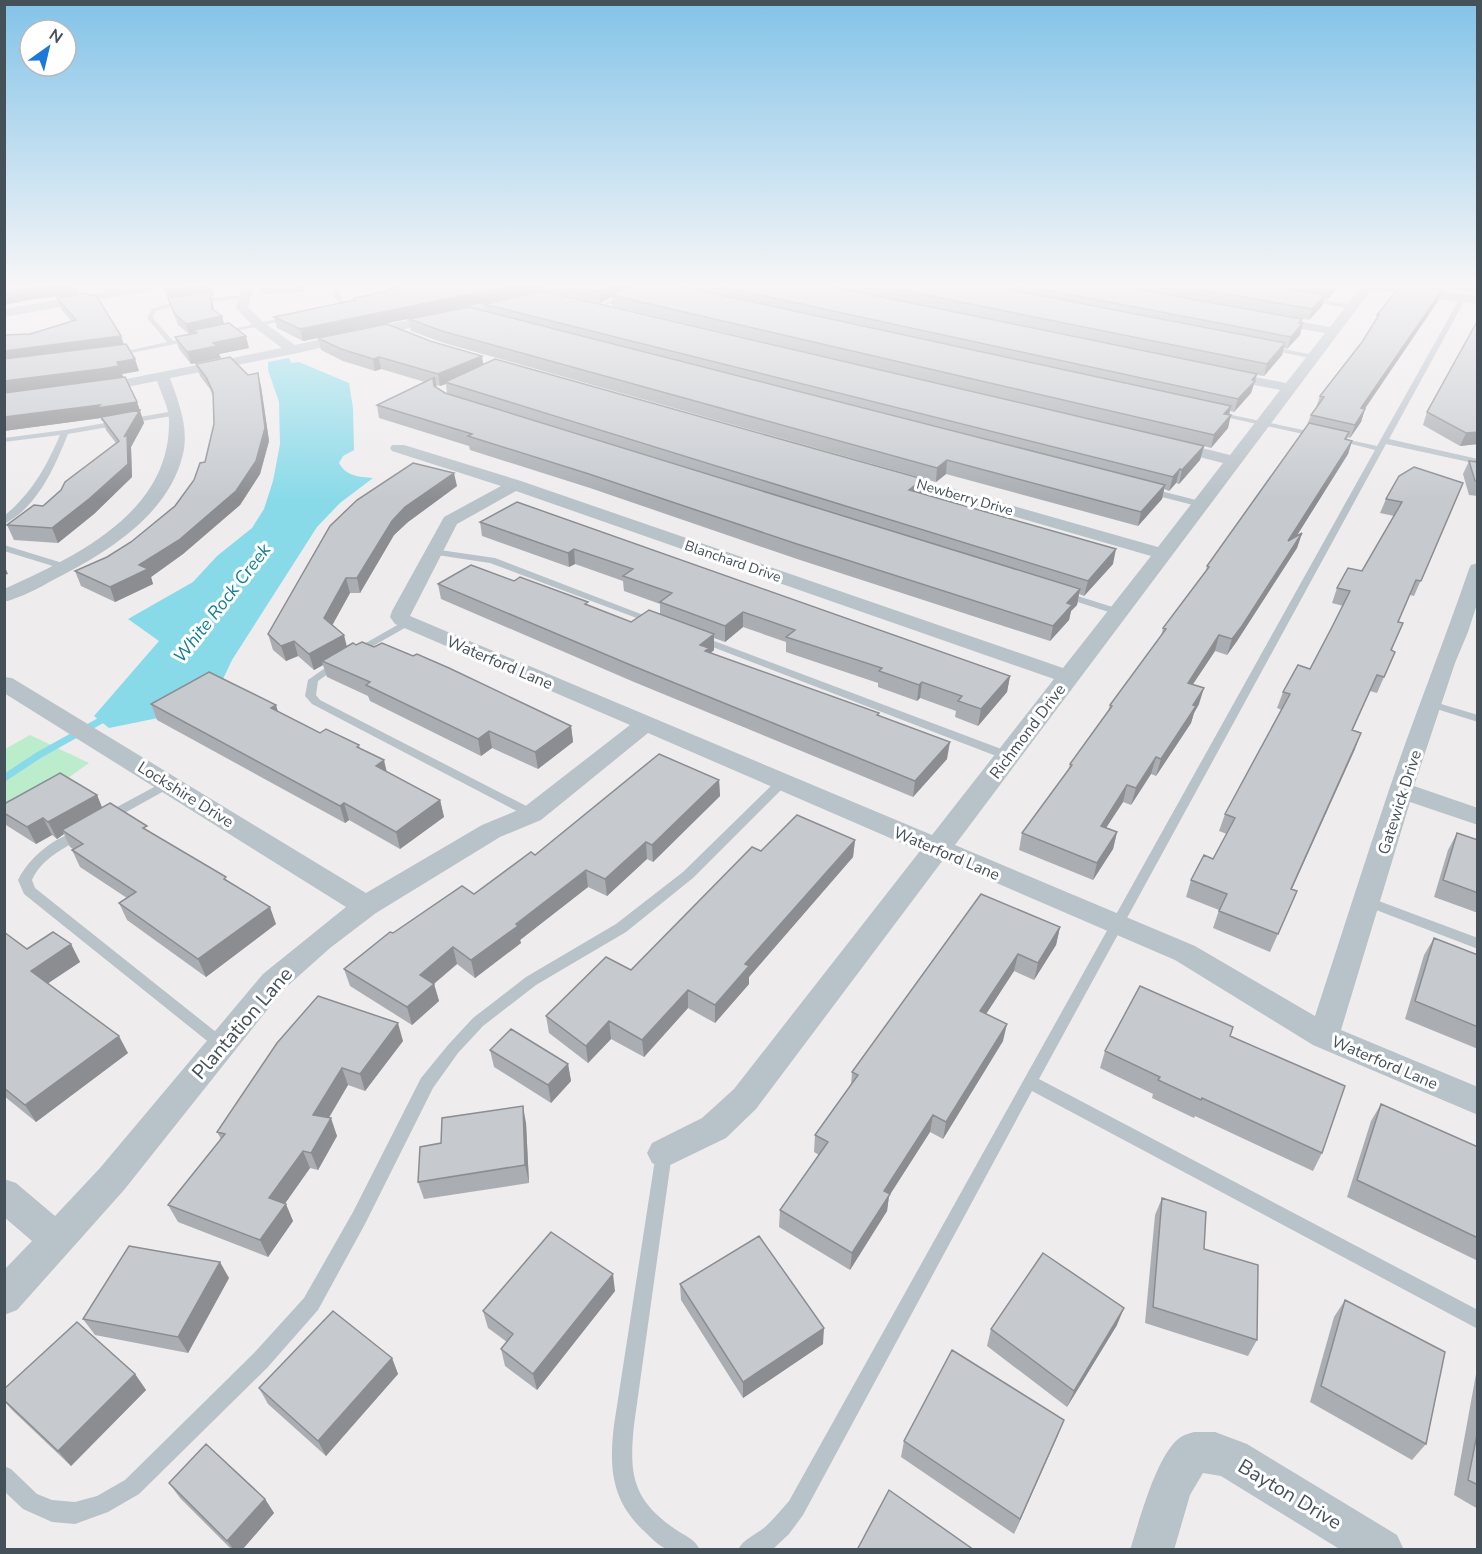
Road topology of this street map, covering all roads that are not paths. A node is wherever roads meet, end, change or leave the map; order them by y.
1 (266, 356) edge
2 (1306, 356) edge
3 (1431, 356) edge
4 (1314, 357) joint
5 (1209, 371) edge
6 (163, 377) junction
7 (1290, 388) junction
8 (86, 391) edge
9 (1205, 410) edge
10 (174, 413) junction
11 (1263, 423) junction
12 (65, 432) junction
13 (1321, 436) edge
14 (1333, 439) edge
15 (4, 440) edge
16 (1153, 441) edge
17 (1382, 445) junction
18 (398, 448) dead end
19 (1234, 461) junction
20 (1478, 462) edge
21 (878, 472) edge
22 (515, 485) junction
23 (1143, 489) edge
24 (1201, 504) junction
25 (4, 521) edge
26 (4, 548) edge
27 (433, 552) junction
28 (1163, 554) junction
29 (66, 567) junction
30 (1477, 570) edge
31 (1050, 591) edge
32 (4, 596) edge
33 (1118, 612) junction
34 (406, 623) junction
35 (663, 625) edge
36 (685, 633) edge
37 (1468, 635) edge
38 (1068, 677) junction
39 (4, 683) edge
40 (1431, 704) junction
41 (1478, 719) edge
42 (647, 723) junction
43 (1008, 756) junction
44 (169, 783) junction
45 (781, 783) junction
46 (1401, 790) junction
47 (532, 814) junction
48 (1478, 817) edge
49 (937, 849) junction
50 (1368, 902) junction
51 (366, 906) junction
52 (1116, 924) junction
53 (1478, 944) edge
54 (1324, 1036) junction
55 (221, 1044) junction
56 (1029, 1082) junction
57 (1478, 1102) edge
58 (664, 1153) joint
59 (4, 1194) edge
60 (56, 1240) junction
61 (4, 1297) edge
62 (1478, 1320) edge
63 (4, 1476) edge
64 (689, 1550) edge
65 (749, 1550) edge
66 (1152, 1550) edge
67 (1382, 1550) edge

1 - 6 street
2 - 4 lane
3 - 17 lane
4 - 7 street, Richmond Drive
5 - 7 street
6 - 8 street
6 - 10 street
7 - 11 street, Richmond Drive
9 - 11 lane
10 - 12 lane
10 - 29 street
11 - 13 lane
11 - 19 street, Richmond Drive
12 - 15 lane
12 - 25 lane
14 - 17 lane
16 - 19 street
17 - 20 lane
17 - 52 lane
18 - 22 street, Blanchard Drive
19 - 24 street, Richmond Drive
21 - 28 street, Newberry Drive
22 - 27 street
22 - 38 street, Blanchard Drive
23 - 24 lane
24 - 28 street, Richmond Drive
26 - 29 lane
27 - 34 street
27 - 35 lane
28 - 33 street, Richmond Drive
29 - 32 street
30 - 37 street, Gatewick Drive
31 - 33 lane
33 - 38 street, Richmond Drive
34 - 42 street, Waterford Lane
34 - 47 lane
36 - 43 lane
37 - 40 street, Gatewick Drive
38 - 43 street, Richmond Drive
39 - 44 street, Lockshire Drive
40 - 41 lane
40 - 46 street, Gatewick Drive
42 - 45 street, Waterford Lane
42 - 47 street, Plantation Lane
43 - 49 street, Richmond Drive
44 - 51 street, Lockshire Drive
44 - 55 lane
45 - 49 street, Waterford Lane
45 - 63 lane
46 - 48 street
46 - 50 street, Gatewick Drive
47 - 51 street, Plantation Lane
49 - 52 street, Waterford Lane
49 - 58 street, Richmond Drive
50 - 53 lane
50 - 54 street, Gatewick Drive
51 - 55 street, Plantation Lane
52 - 54 street, Waterford Lane
52 - 56 lane
54 - 57 street, Waterford Lane
55 - 60 street, Plantation Lane
56 - 62 lane
56 - 65 lane
58 - 64 lane
59 - 60 street
60 - 61 street, Plantation Lane
66 - 67 street, Bayton Drive

